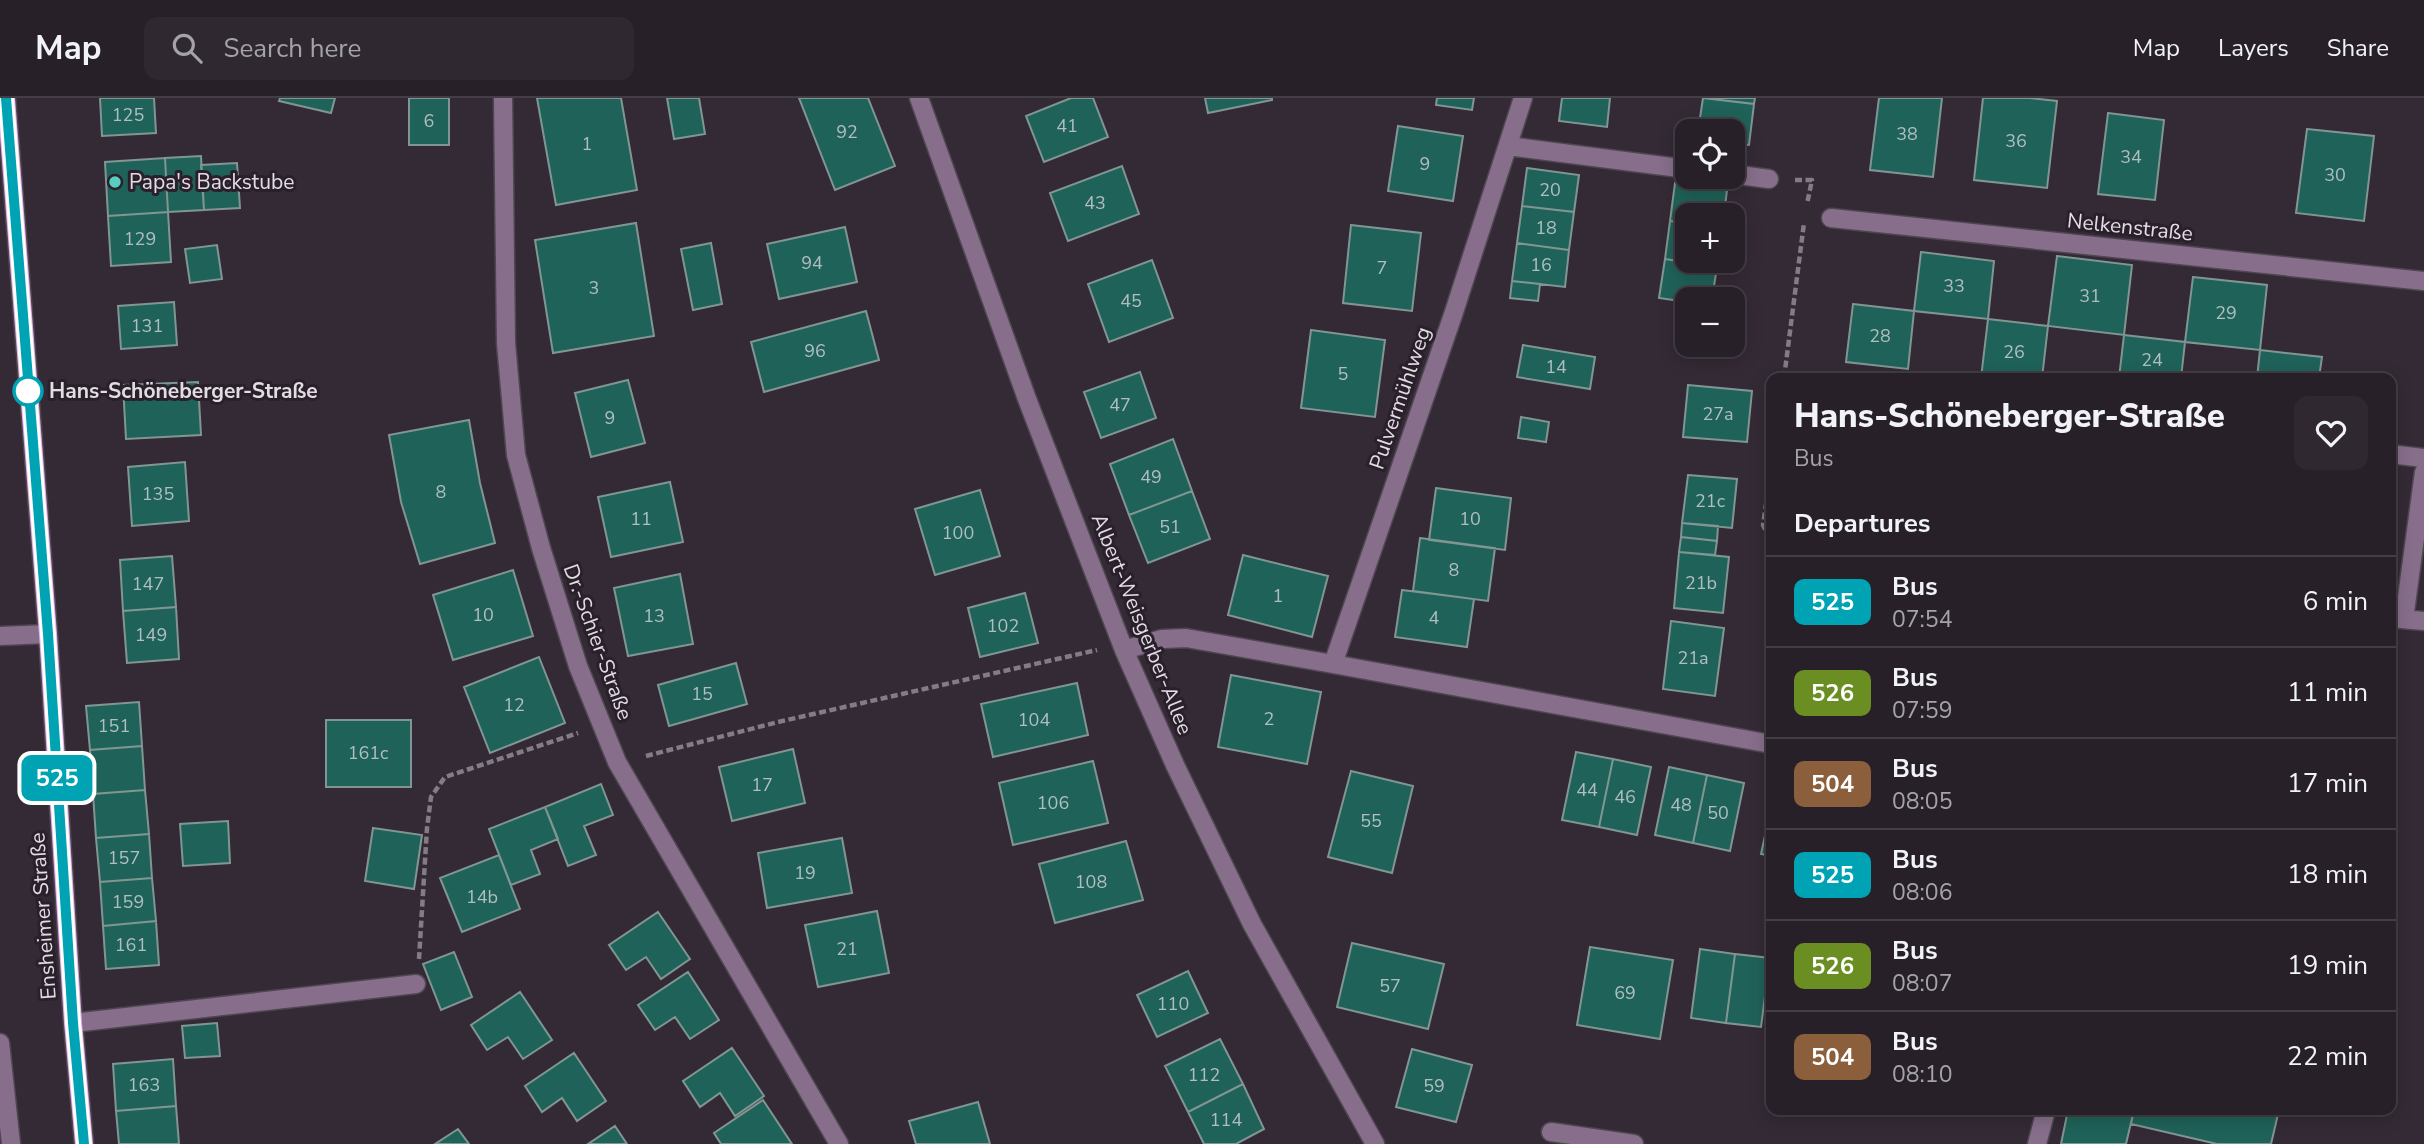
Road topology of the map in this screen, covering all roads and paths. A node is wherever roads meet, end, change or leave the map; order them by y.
1 (6, 98) edge
2 (503, 98) edge
3 (919, 98) edge
4 (1523, 98) edge
5 (1508, 146) junction
6 (1675, 167) edge
7 (1745, 176) edge
8 (1769, 179) joint
9 (1807, 206) dead end
10 (1831, 218) dead end
11 (1804, 220) dead end
12 (2424, 281) edge
13 (1785, 373) edge
14 (2396, 455) edge
15 (2424, 458) edge
16 (2424, 472) edge
17 (1766, 505) edge
18 (1766, 531) edge
19 (2397, 618) edge
20 (2424, 621) edge
21 (48, 634) junction
22 (0, 636) edge
23 (1097, 650) dead end
24 (1124, 650) junction
25 (1333, 664) junction
26 (603, 725) junction
27 (1766, 743) edge
28 (617, 762) junction
29 (416, 984) joint
30 (73, 1023) junction
31 (0, 1043) edge
32 (2045, 1115) edge
33 (1551, 1132) dead end
34 (11, 1144) edge
35 (84, 1144) edge
36 (839, 1144) edge
37 (1374, 1144) edge
38 (1634, 1144) edge
39 (2037, 1144) edge

1 - 21 main road, Ensheimer Straße
2 - 26 street, Dr.-Schier-Straße
3 - 24 street, Albert-Weisgerber-Allee
4 - 5 street, Pulvermühlweg
5 - 6 street
5 - 25 street, Pulvermühlweg
7 - 8 street
8 - 9 path
10 - 12 street, Nelkenstraße
11 - 13 path
14 - 15 street
16 - 19 street
17 - 18 path
19 - 20 street
21 - 22 street
21 - 30 main road, Ensheimer Straße
23 - 28 path
24 - 25 street
24 - 37 street, Albert-Weisgerber-Allee
25 - 27 street
26 - 28 street, Dr.-Schier-Straße
26 - 29 path
28 - 36 street, Dr.-Schier-Straße
29 - 30 street
30 - 35 main road, Ensheimer Straße
31 - 34 street
32 - 39 street
33 - 38 street

